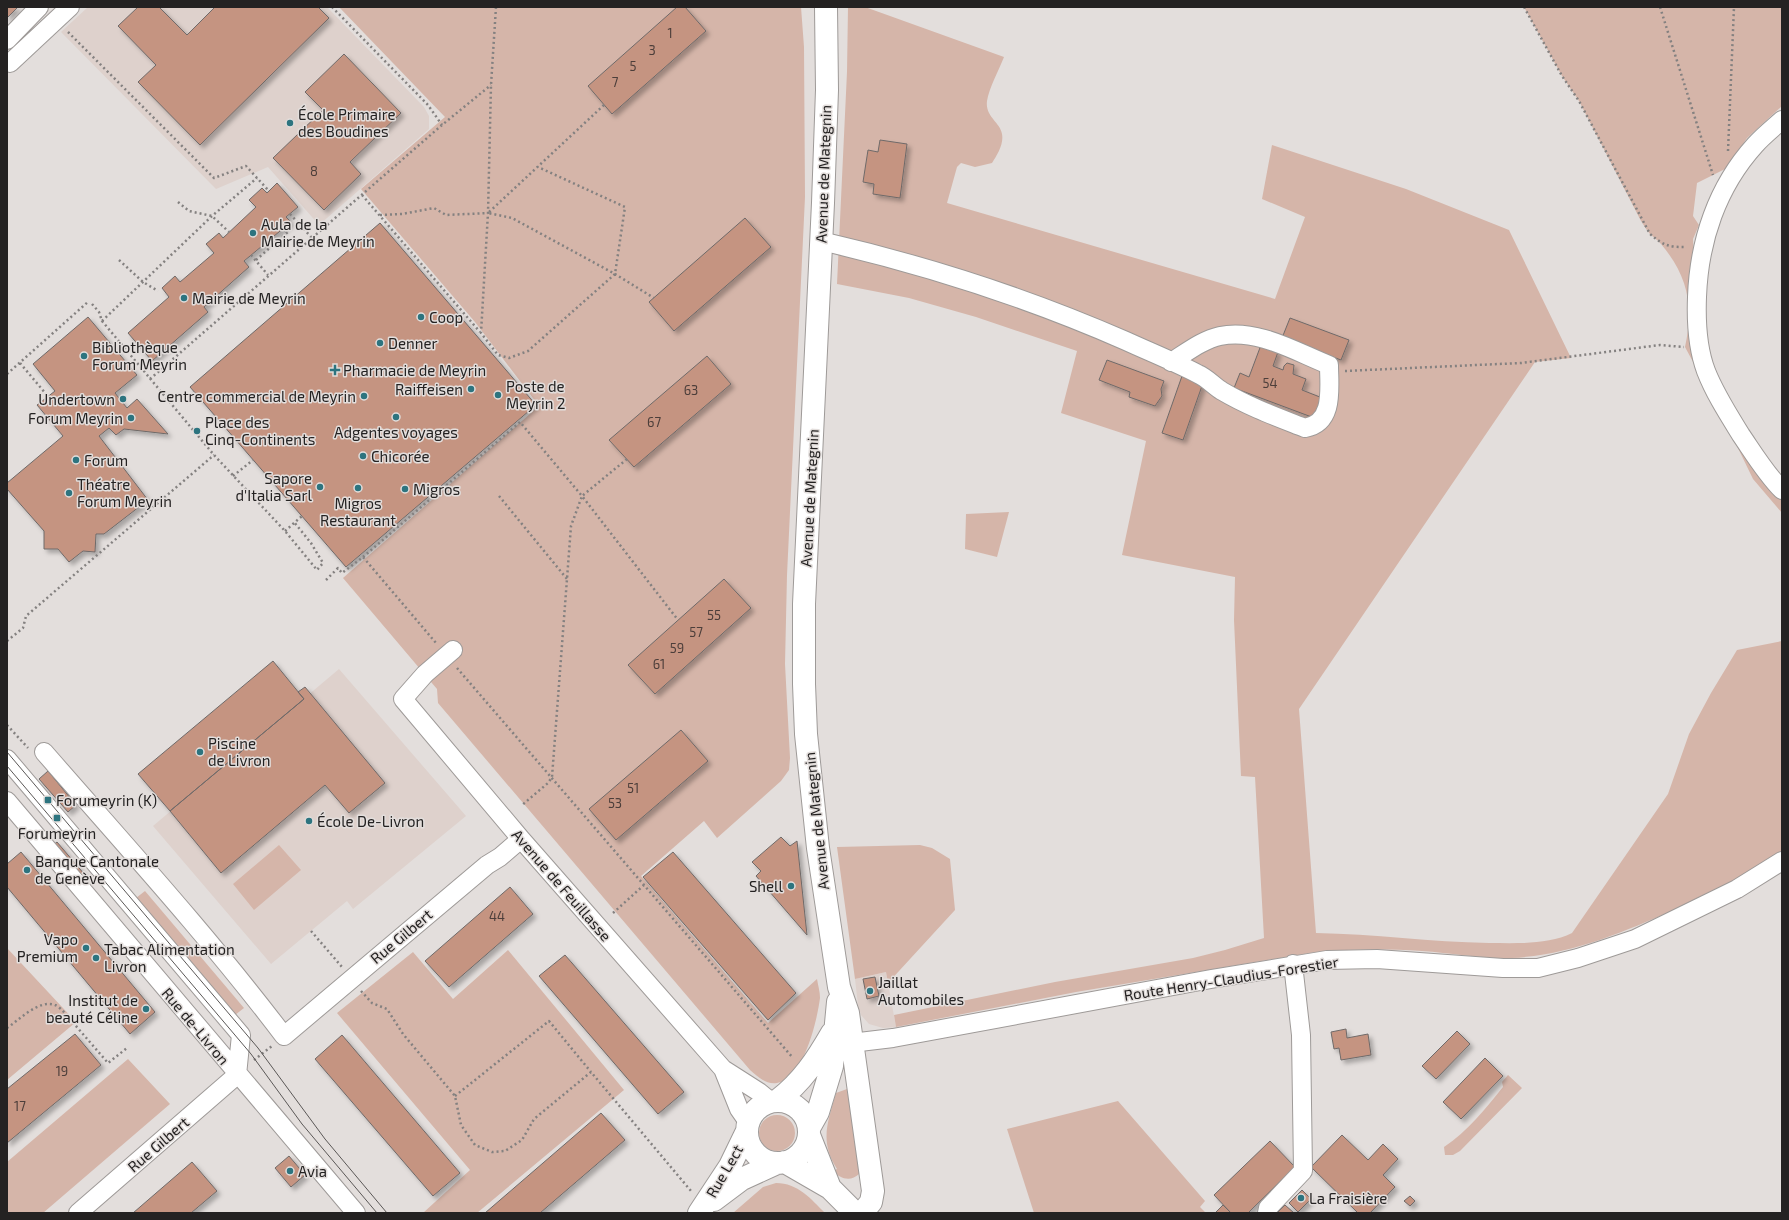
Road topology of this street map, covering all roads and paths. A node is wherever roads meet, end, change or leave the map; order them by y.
1 (38, 7) edge
2 (70, 7) edge
3 (332, 7) edge
4 (496, 7) edge
5 (826, 7) edge
6 (1524, 7) edge
7 (1660, 7) edge
8 (1734, 7) edge
9 (56, 20) junction
10 (9, 39) edge
11 (8, 64) edge
12 (491, 85) junction
13 (604, 105) dead end
14 (1782, 120) edge
15 (442, 125) junction
16 (1728, 153) dead end
17 (538, 167) junction
18 (1713, 175) dead end
19 (257, 178) junction
20 (268, 191) dead end
21 (362, 195) junction
22 (178, 202) dead end
23 (488, 213) junction
24 (290, 214) dead end
25 (379, 215) junction
26 (212, 216) junction
27 (290, 230) dead end
28 (228, 232) dead end
29 (312, 238) junction
30 (821, 241) junction
31 (1703, 248) junction
32 (251, 256) dead end
33 (119, 260) dead end
34 (256, 260) junction
35 (615, 274) junction
36 (268, 275) junction
37 (143, 282) junction
38 (158, 291) dead end
39 (654, 298) dead end
40 (102, 321) junction
41 (481, 333) junction
42 (1700, 350) junction
43 (1171, 362) junction
44 (20, 363) junction
45 (1329, 372) junction
46 (7, 374) edge
47 (150, 379) junction
48 (46, 394) dead end
49 (214, 455) junction
50 (627, 459) dead end
51 (253, 460) dead end
52 (233, 476) junction
53 (1782, 490) edge
54 (499, 496) dead end
55 (582, 496) junction
56 (302, 516) dead end
57 (294, 522) junction
58 (285, 531) junction
59 (363, 557) dead end
60 (567, 579) junction
61 (678, 620) dead end
62 (7, 641) edge
63 (453, 650) dead end
64 (7, 725) edge
65 (44, 752) joint
66 (7, 759) edge
67 (552, 776) junction
68 (7, 801) edge
69 (521, 806) dead end
70 (521, 839) junction
71 (1782, 861) edge
72 (644, 885) junction
73 (613, 912) dead end
74 (311, 931) dead end
75 (1293, 964) junction
76 (342, 968) dead end
77 (839, 987) junction
78 (359, 988) dead end
79 (7, 1028) edge
80 (834, 1030) junction
81 (284, 1036) junction
82 (851, 1043) junction
83 (127, 1048) dead end
84 (795, 1060) dead end
85 (722, 1069) junction
86 (591, 1072) junction
87 (237, 1075) junction
88 (455, 1096) junction
89 (774, 1101) junction
90 (747, 1127) junction
91 (810, 1132) junction
92 (781, 1163) junction
93 (830, 1188) junction
94 (698, 1206) edge
95 (78, 1213) edge
96 (356, 1213) edge
97 (855, 1213) edge
98 (862, 1213) edge
99 (1267, 1213) edge

1 - 10 street
2 - 9 street
3 - 15 path
4 - 12 path
5 - 30 main road, Avenue de Mategnin
6 - 31 path
7 - 18 path
8 - 16 path
9 - 11 street
9 - 19 path
10 - 11 street
12 - 15 path
12 - 23 path
13 - 17 path
14 - 31 street
15 - 21 path
17 - 23 path
17 - 35 path
19 - 20 path
19 - 26 path
21 - 25 path
21 - 29 path
22 - 26 path
23 - 25 path
23 - 35 path
23 - 41 path
24 - 29 path
25 - 41 path
26 - 28 path
26 - 37 path
27 - 34 path
29 - 36 path
30 - 43 street
30 - 77 main road, Avenue de Mategnin
31 - 42 street
32 - 34 path
33 - 37 path
34 - 36 path
35 - 39 path
35 - 41 path
36 - 47 path
37 - 38 path
37 - 40 path
40 - 44 path
40 - 47 path
42 - 45 path
42 - 53 street
43 - 45 street
43 - 45 street
44 - 46 path
44 - 48 path
47 - 49 path
49 - 52 path
49 - 62 path
50 - 55 path
51 - 52 path
52 - 58 path
54 - 60 path
55 - 59 path
55 - 60 path
55 - 61 path
56 - 57 path
57 - 58 path
57 - 58 path
60 - 67 path
63 - 70 street, Avenue de Feuillasse
64 - 65 path
65 - 81 street
66 - 87 street, Rue de-Livron
67 - 69 path
67 - 72 path
68 - 87 street, Rue de-Livron
70 - 81 street, Rue Gilbert
70 - 85 street, Avenue de Feuillasse
71 - 75 street, Route Henry-Claudius-Forestier
72 - 73 path
72 - 84 path
74 - 76 path
75 - 82 street, Route Henry-Claudius-Forestier
75 - 99 street
77 - 80 main road, Avenue de Mategnin
77 - 82 main road, Avenue de Mategnin
78 - 88 path
79 - 83 path
80 - 89 main road, Avenue de Mategnin
80 - 91 main road, Avenue de Mategnin
81 - 87 path
82 - 98 main road, Avenue de Mategnin
85 - 89 street, Avenue de Feuillasse
85 - 90 street, Avenue de Feuillasse
86 - 88 path
86 - 88 path
86 - 94 path
87 - 95 street, Rue Gilbert
87 - 96 street, Rue de-Livron
89 - 90 main road
89 - 91 main road
90 - 92 main road
90 - 94 main road, Rue Lect
91 - 92 main road
91 - 93 main road
92 - 93 main road
92 - 94 main road, Rue Lect
93 - 97 main road

